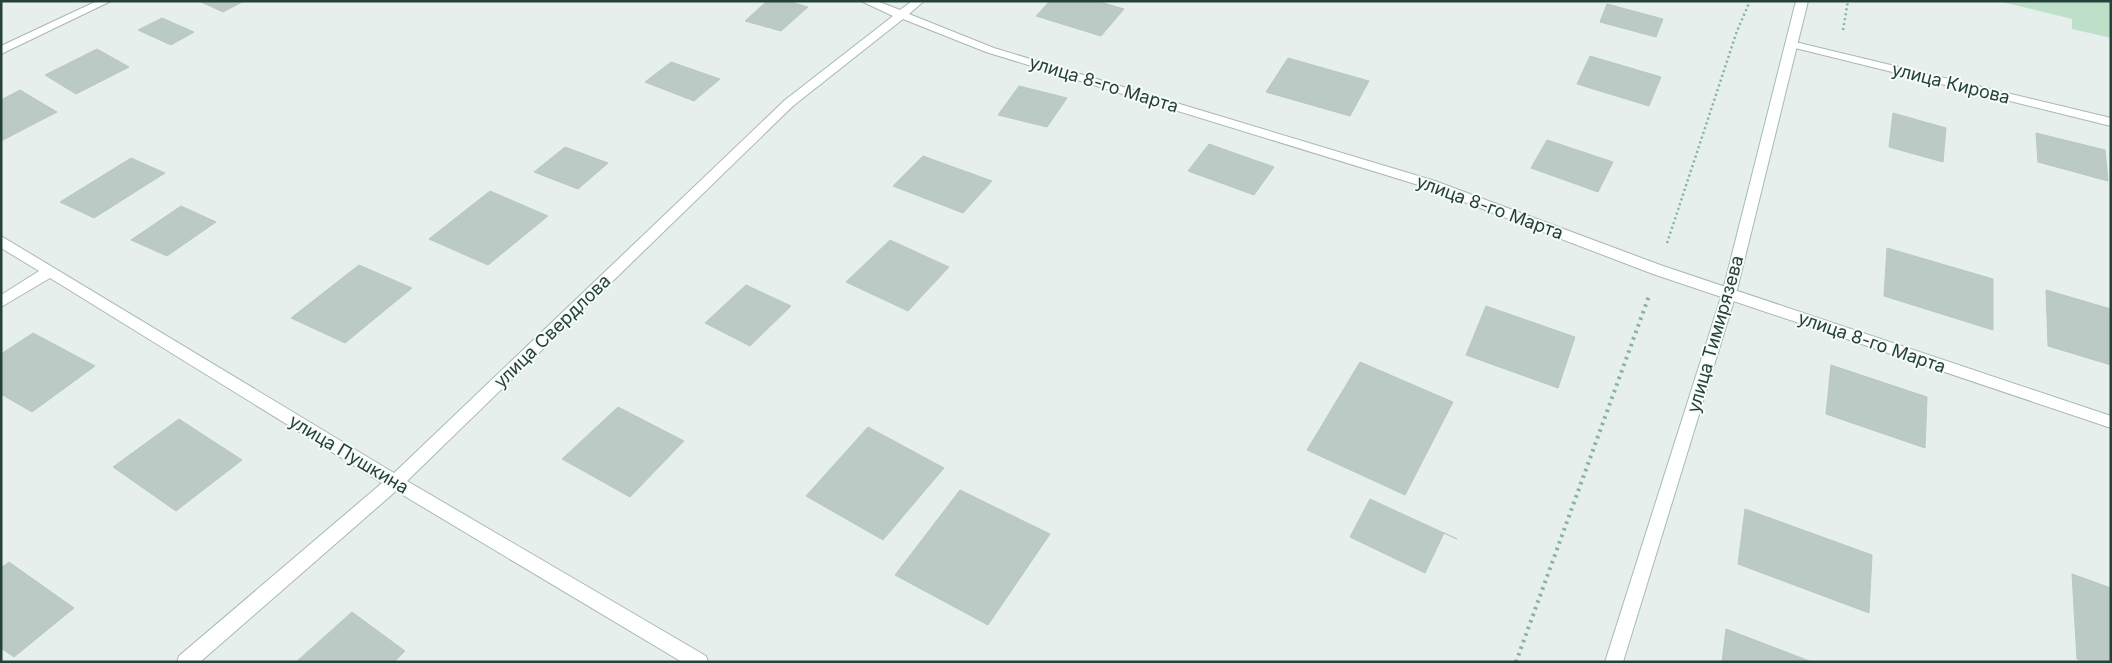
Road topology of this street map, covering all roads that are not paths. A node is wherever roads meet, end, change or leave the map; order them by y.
1 (106, 1) edge
2 (866, 1) edge
3 (919, 1) edge
4 (1802, 1) edge
5 (902, 14) junction
6 (1791, 44) junction
7 (1, 51) edge
8 (2111, 122) edge
9 (1, 241) edge
10 (50, 271) junction
11 (1729, 294) junction
12 (1, 302) edge
13 (2111, 422) edge
14 (395, 482) junction
15 (186, 662) edge
16 (699, 662) edge
17 (1614, 662) edge

1 - 7 street
2 - 5 street, улица 8-го Марта
3 - 5 street, улица Свердлова
4 - 6 street, улица Тимирязева
5 - 11 street, улица 8-го Марта
5 - 14 street, улица Свердлова
6 - 8 street, улица Кирова
6 - 11 street, улица Тимирязева
9 - 10 street, улица Пушкина
10 - 12 street
10 - 14 street, улица Пушкина
11 - 13 street, улица 8-го Марта
11 - 17 street, улица Тимирязева
14 - 15 street, улица Свердлова
14 - 16 street, улица Пушкина

